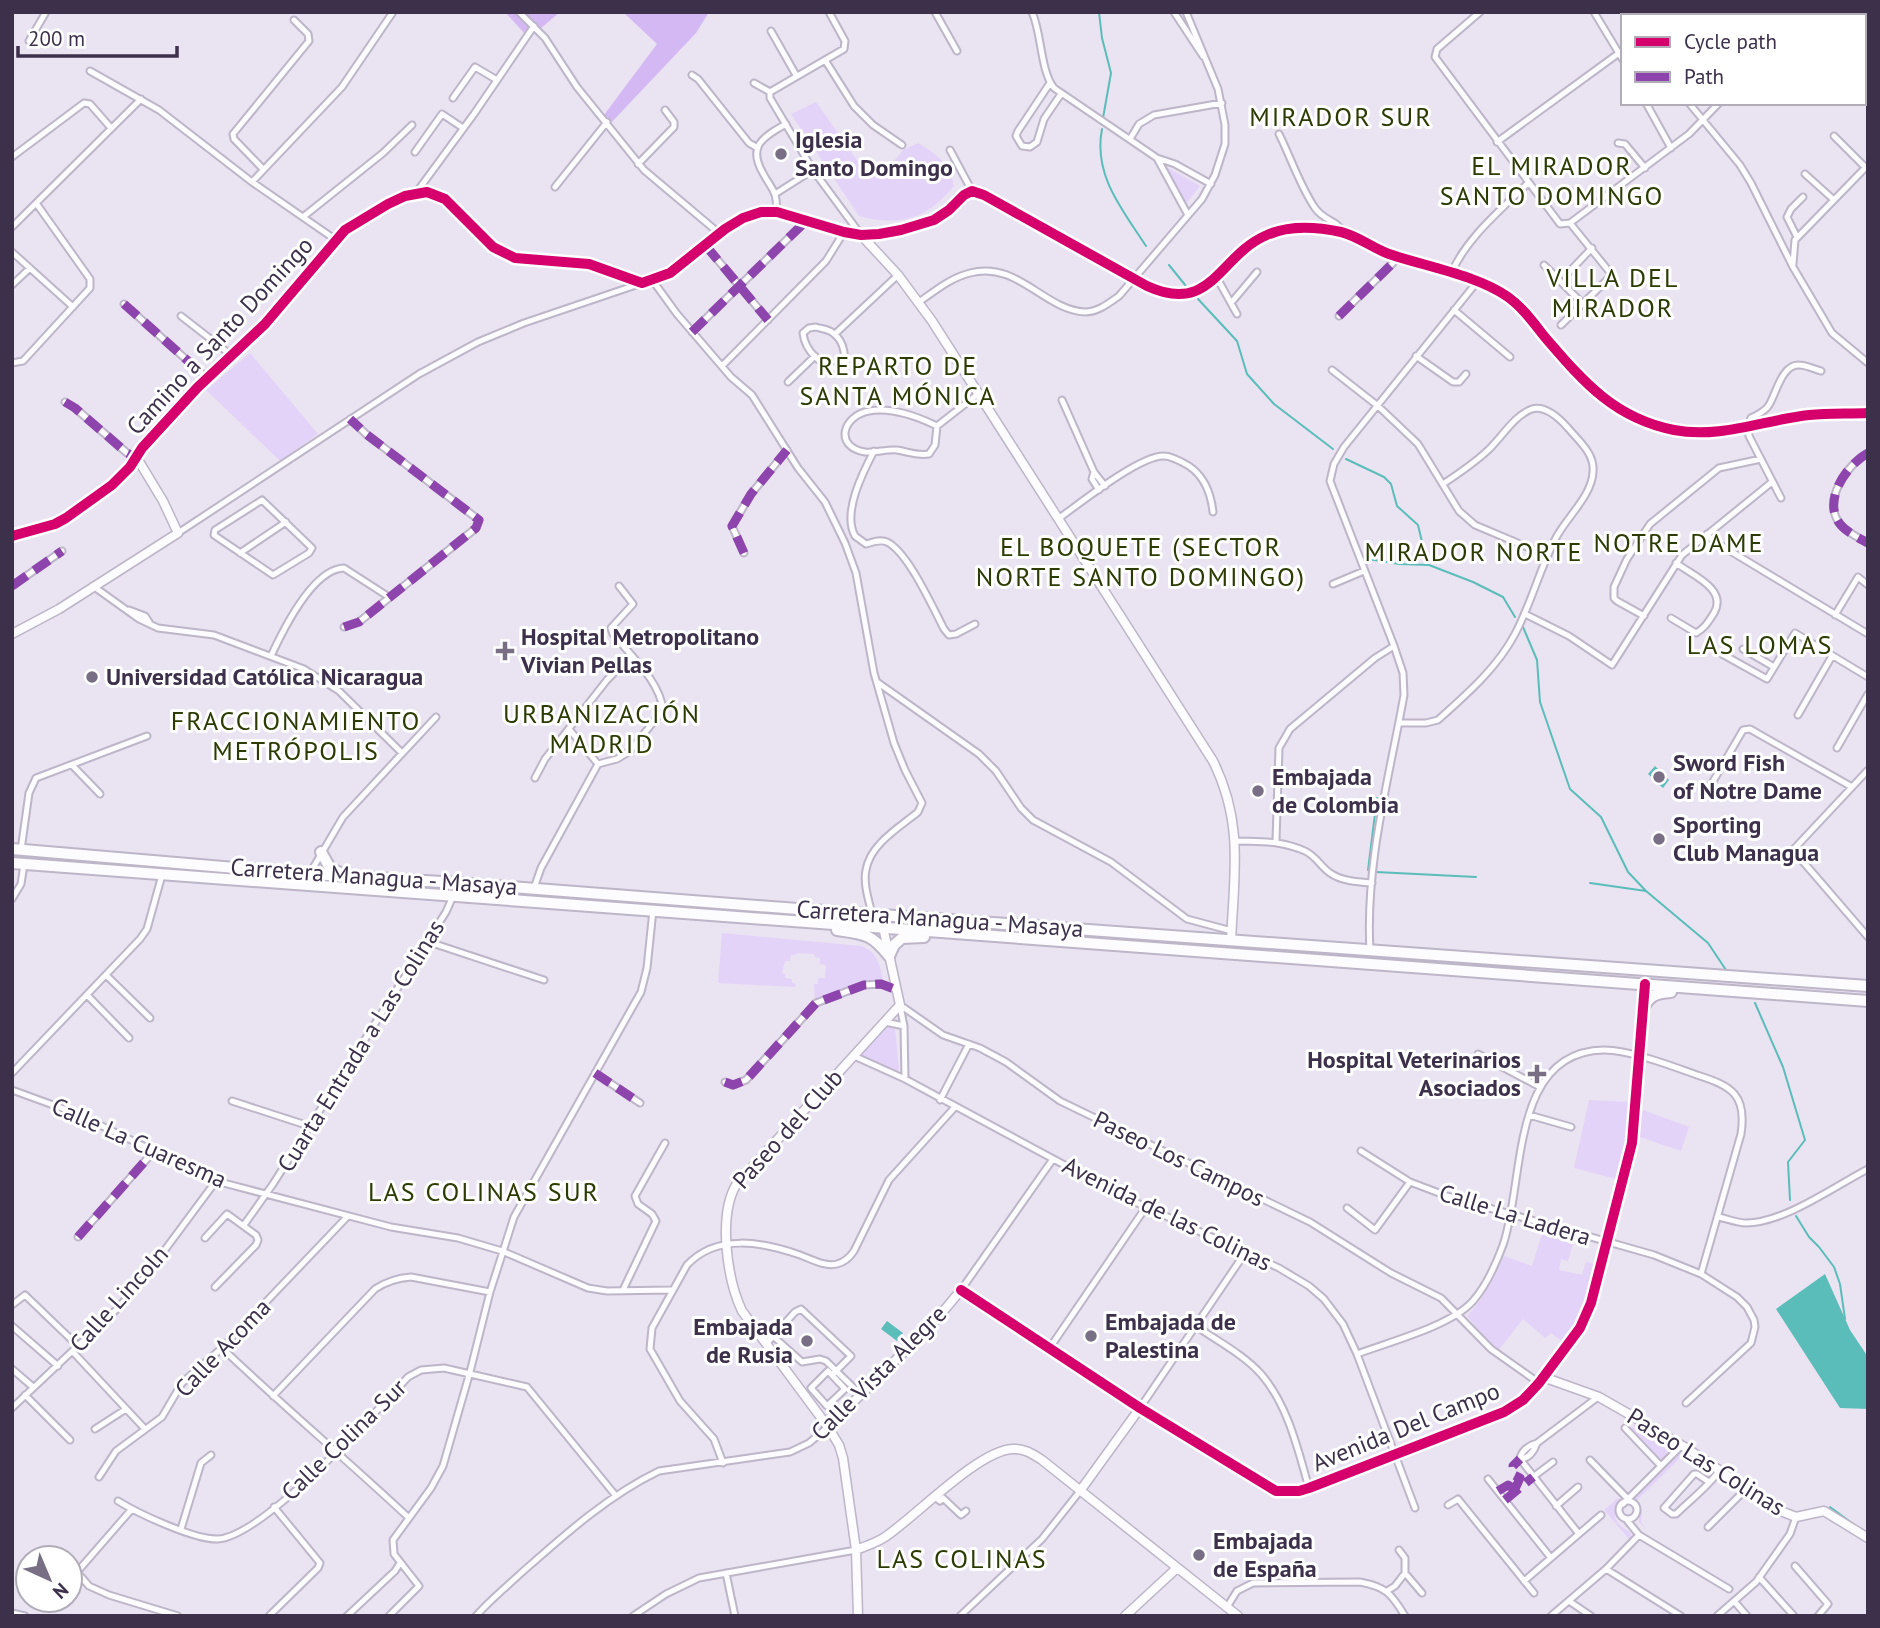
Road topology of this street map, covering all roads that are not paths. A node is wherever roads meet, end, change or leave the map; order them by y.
1 (46, 12) edge
2 (393, 12) edge
3 (519, 12) edge
4 (829, 12) edge
5 (935, 12) edge
6 (1032, 12) edge
7 (1174, 12) edge
8 (1186, 12) edge
9 (1480, 12) edge
10 (1594, 12) edge
11 (294, 20) dead end
12 (534, 26) junction
13 (771, 31) dead end
14 (29, 41) dead end
15 (957, 51) dead end
16 (1619, 53) junction
17 (1621, 56) edge
18 (825, 60) junction
19 (1207, 61) junction
20 (90, 71) dead end
21 (692, 75) dead end
22 (796, 75) junction
23 (497, 80) junction
24 (754, 83) dead end
25 (1050, 83) junction
26 (770, 92) junction
27 (1061, 93) junction
28 (453, 98) dead end
29 (141, 99) junction
30 (1222, 103) junction
31 (1647, 105) edge
32 (1690, 105) edge
33 (1717, 105) edge
34 (665, 110) dead end
35 (607, 122) junction
36 (1703, 122) junction
37 (786, 124) junction
38 (412, 125) dead end
39 (111, 128) junction
40 (463, 128) junction
41 (1279, 134) dead end
42 (1834, 136) dead end
43 (1129, 138) junction
44 (1497, 142) junction
45 (1618, 143) dead end
46 (902, 145) dead end
47 (756, 147) junction
48 (1671, 148) junction
49 (950, 150) dead end
50 (415, 152) dead end
51 (12, 157) edge
52 (1157, 158) junction
53 (638, 163) junction
54 (1866, 166) edge
55 (1644, 167) junction
56 (263, 169) junction
57 (813, 170) junction
58 (1805, 174) dead end
59 (252, 182) junction
60 (1528, 183) junction
61 (1211, 184) junction
62 (555, 187) dead end
63 (972, 191) junction
64 (416, 193) junction
65 (775, 194) junction
66 (1803, 197) dead end
67 (1833, 200) junction
68 (36, 203) junction
69 (777, 212) junction
70 (1188, 215) junction
71 (303, 217) junction
72 (805, 222) junction
73 (1570, 223) junction
74 (12, 227) edge
75 (844, 232) junction
76 (1343, 232) junction
77 (720, 234) junction
78 (861, 235) junction
79 (1797, 237) junction
80 (336, 240) junction
81 (706, 246) junction
82 (1592, 248) junction
83 (12, 252) edge
84 (1399, 257) junction
85 (1544, 265) dead end
86 (1793, 267) junction
87 (30, 268) junction
88 (1257, 272) dead end
89 (1569, 272) dead end
90 (1451, 274) junction
91 (898, 275) junction
92 (1135, 278) junction
93 (1217, 278) junction
94 (653, 281) junction
95 (1477, 282) junction
96 (642, 283) junction
97 (12, 285) edge
98 (739, 286) junction
99 (919, 302) junction
100 (1231, 303) junction
101 (124, 304) dead end
102 (1583, 304) junction
103 (73, 307) junction
104 (1454, 310) junction
105 (1237, 314) dead end
106 (181, 316) dead end
107 (1339, 316) dead end
108 (768, 320) junction
109 (1561, 325) dead end
110 (692, 332) junction
111 (835, 334) junction
112 (231, 355) junction
113 (815, 356) junction
114 (1416, 356) junction
115 (1510, 357) dead end
116 (12, 363) edge
117 (1868, 363) edge
118 (722, 366) junction
119 (1332, 370) dead end
120 (1821, 372) dead end
121 (1466, 374) dead end
122 (207, 378) junction
123 (788, 382) dead end
124 (978, 394) junction
125 (1062, 400) dead end
126 (65, 402) dead end
127 (1378, 406) junction
128 (1868, 413) edge
129 (351, 419) junction
130 (937, 426) junction
131 (1748, 426) junction
132 (787, 450) junction
133 (874, 451) junction
134 (1868, 453) edge
135 (137, 458) junction
136 (1761, 459) junction
137 (1094, 472) junction
138 (1772, 482) junction
139 (1443, 484) junction
140 (1105, 486) junction
141 (1099, 490) junction
142 (1781, 498) dead end
143 (222, 506) junction
144 (1213, 512) dead end
145 (233, 518) junction
146 (1058, 519) junction
147 (286, 523) junction
148 (178, 533) junction
149 (1707, 534) junction
150 (12, 536) edge
151 (1868, 543) edge
152 (62, 551) dead end
153 (240, 554) junction
154 (744, 554) dead end
155 (1546, 555) junction
156 (1676, 563) junction
157 (1364, 571) junction
158 (1333, 584) dead end
159 (1868, 584) edge
160 (12, 586) edge
161 (93, 586) junction
162 (619, 586) dead end
163 (389, 597) junction
164 (1525, 614) junction
165 (1835, 615) junction
166 (1644, 617) junction
167 (1671, 618) dead end
168 (975, 624) dead end
169 (344, 627) dead end
170 (1868, 634) edge
171 (12, 635) edge
172 (1394, 646) junction
173 (1743, 649) dead end
174 (1722, 653) dead end
175 (271, 656) junction
176 (631, 656) junction
177 (1832, 656) junction
178 (1774, 667) junction
179 (1868, 677) edge
180 (876, 682) junction
181 (1868, 694) edge
182 (1798, 715) dead end
183 (436, 718) dead end
184 (1399, 723) junction
185 (569, 729) junction
186 (147, 736) dead end
187 (1837, 748) dead end
188 (402, 753) junction
189 (598, 764) junction
190 (72, 765) junction
191 (1868, 770) edge
192 (534, 778) dead end
193 (1852, 787) junction
194 (1708, 790) dead end
195 (100, 794) dead end
196 (1235, 841) junction
197 (1276, 841) junction
198 (17, 849) edge
199 (321, 852) junction
200 (173, 862) junction
201 (12, 863) edge
202 (196, 863) junction
203 (24, 864) junction
204 (310, 873) junction
205 (162, 875) junction
206 (174, 876) junction
207 (346, 876) junction
208 (193, 877) junction
209 (270, 883) junction
210 (1372, 883) junction
211 (355, 888) junction
212 (534, 888) junction
213 (453, 896) junction
214 (12, 899) edge
215 (653, 910) junction
216 (811, 910) junction
217 (872, 914) junction
218 (802, 921) junction
219 (976, 921) junction
220 (883, 927) junction
221 (985, 936) junction
222 (1232, 936) junction
223 (1868, 937) edge
224 (426, 941) junction
225 (1370, 951) junction
226 (889, 956) junction
227 (1311, 960) junction
228 (1589, 966) junction
229 (1420, 967) junction
230 (106, 975) junction
231 (1708, 975) junction
232 (544, 980) dead end
233 (1619, 983) junction
234 (1645, 984) junction
235 (1868, 986) edge
236 (1692, 988) junction
237 (897, 990) junction
238 (87, 995) junction
239 (1868, 1001) edge
240 (900, 1005) junction
241 (1643, 1005) junction
242 (149, 1018) dead end
243 (885, 1022) junction
244 (904, 1026) junction
245 (129, 1038) dead end
246 (969, 1044) junction
247 (1478, 1055) dead end
248 (854, 1056) junction
249 (1640, 1058) junction
250 (12, 1073) edge
251 (595, 1073) junction
252 (905, 1079) junction
253 (725, 1082) dead end
254 (1540, 1087) junction
255 (12, 1090) edge
256 (940, 1100) junction
257 (232, 1101) dead end
258 (640, 1103) dead end
259 (955, 1107) junction
260 (1530, 1115) junction
261 (309, 1126) junction
262 (1571, 1127) dead end
263 (665, 1143) dead end
264 (155, 1151) junction
265 (1361, 1151) dead end
266 (1053, 1159) junction
267 (1868, 1169) edge
268 (216, 1181) junction
269 (1410, 1182) junction
270 (265, 1193) junction
271 (1146, 1207) junction
272 (1347, 1208) dead end
273 (1510, 1214) junction
274 (348, 1216) junction
275 (1719, 1217) junction
276 (244, 1225) junction
277 (78, 1237) dead end
278 (205, 1238) dead end
279 (1606, 1242) junction
280 (727, 1244) junction
281 (502, 1251) junction
282 (1245, 1253) junction
283 (1701, 1273) junction
284 (215, 1287) dead end
285 (623, 1290) junction
286 (671, 1290) junction
287 (961, 1290) junction
288 (490, 1292) junction
289 (12, 1305) edge
290 (1458, 1314) junction
291 (12, 1326) edge
292 (1196, 1326) junction
293 (774, 1337) junction
294 (766, 1344) junction
295 (78, 1346) junction
296 (222, 1348) junction
297 (1049, 1349) junction
298 (73, 1352) junction
299 (1357, 1354) junction
300 (799, 1360) junction
301 (58, 1366) junction
302 (12, 1369) edge
303 (785, 1370) junction
304 (470, 1372) junction
305 (835, 1373) junction
306 (1541, 1380) junction
307 (33, 1387) junction
308 (25, 1395) junction
309 (861, 1395) junction
310 (273, 1396) junction
311 (1599, 1397) junction
312 (1686, 1403) dead end
313 (12, 1408) edge
314 (1140, 1408) junction
315 (126, 1409) junction
316 (828, 1427) junction
317 (1625, 1428) dead end
318 (95, 1429) dead end
319 (145, 1429) junction
320 (70, 1440) dead end
321 (1682, 1445) junction
322 (337, 1451) junction
323 (1394, 1454) junction
324 (211, 1455) dead end
325 (1590, 1460) dead end
326 (1553, 1462) dead end
327 (723, 1463) junction
328 (1661, 1466) junction
329 (1719, 1471) junction
330 (99, 1477) dead end
331 (1533, 1477) junction
332 (1488, 1479) dead end
333 (1709, 1482) junction
334 (1578, 1487) dead end
335 (1309, 1488) junction
336 (1746, 1489) junction
337 (1080, 1491) junction
338 (616, 1496) junction
339 (934, 1496) junction
340 (1630, 1498) junction
341 (118, 1501) dead end
342 (1448, 1505) dead end
343 (1556, 1506) junction
344 (274, 1507) junction
345 (1415, 1508) dead end
346 (131, 1510) junction
347 (966, 1511) dead end
348 (1601, 1515) dead end
349 (1635, 1516) junction
350 (1796, 1517) junction
351 (409, 1518) junction
352 (1626, 1519) junction
353 (1635, 1527) junction
354 (1708, 1527) dead end
355 (181, 1530) junction
356 (889, 1534) junction
357 (1579, 1534) junction
358 (1639, 1535) junction
359 (1868, 1538) edge
360 (894, 1542) dead end
361 (856, 1550) junction
362 (1399, 1550) dead end
363 (1551, 1558) junction
364 (400, 1563) junction
365 (1795, 1566) dead end
366 (1177, 1568) junction
367 (1606, 1569) junction
368 (726, 1573) junction
369 (1405, 1573) junction
370 (1759, 1577) junction
371 (1524, 1581) junction
372 (1729, 1589) dead end
373 (1387, 1591) junction
374 (1422, 1592) dead end
375 (1534, 1593) dead end
376 (1569, 1601) junction
377 (1734, 1601) junction
378 (1227, 1607) junction
379 (12, 1614) edge
380 (25, 1616) edge
381 (178, 1616) edge
382 (269, 1616) edge
383 (347, 1616) edge
384 (389, 1616) edge
385 (476, 1616) edge
386 (633, 1616) edge
387 (735, 1616) edge
388 (858, 1616) edge
389 (960, 1616) edge
390 (1125, 1616) edge
391 (1238, 1616) edge
392 (1405, 1616) edge
393 (1551, 1616) edge
394 (1591, 1616) edge
395 (1681, 1616) edge
396 (1717, 1616) edge
397 (1747, 1616) edge
398 (1794, 1616) edge
399 (1818, 1616) edge

1 - 14 street
2 - 56 street
3 - 12 street
4 - 18 street
5 - 15 street
6 - 25 street
7 - 19 street
8 - 19 street
9 - 44 street
10 - 16 street
11 - 56 street
12 - 23 street
12 - 35 street
13 - 22 street
16 - 17 street
16 - 44 street
18 - 22 street
18 - 46 street
19 - 30 street
20 - 29 street
21 - 47 street
22 - 26 street
23 - 28 street
23 - 40 street
24 - 26 street
25 - 27 street
25 - 27 street
26 - 37 street
27 - 43 street
29 - 39 street
29 - 59 street
30 - 43 street
30 - 61 street
31 - 48 street
32 - 36 street
33 - 36 street
34 - 53 street
35 - 53 street
35 - 62 street
36 - 48 street
36 - 86 street
37 - 47 street
37 - 57 street
38 - 71 street
39 - 51 street
39 - 68 street
40 - 50 street
40 - 64 street
41 - 76 street
42 - 54 street
43 - 52 street
44 - 60 street
45 - 55 street
47 - 65 street
48 - 55 street
49 - 63 street
52 - 61 street
52 - 70 street
53 - 77 street
54 - 67 street
55 - 73 street
56 - 59 street
57 - 65 street
57 - 78 street
58 - 67 street
59 - 71 street
60 - 73 street
60 - 90 street
61 - 70 street
63 - 78 street
63 - 92 street
64 - 80 street, Camino a Santo Domingo
64 - 96 street
65 - 69 street
66 - 79 street
67 - 79 street
68 - 74 street
68 - 103 street
69 - 72 street
69 - 77 street
70 - 92 street
71 - 80 street
72 - 75 street
72 - 98 street
73 - 82 street
75 - 78 street
75 - 108 street
76 - 84 street
76 - 93 street
77 - 81 street
78 - 91 street
79 - 86 street
80 - 112 street, Camino a Santo Domingo
81 - 94 street
81 - 98 street
82 - 89 street
82 - 102 street
83 - 87 street
84 - 90 street
84 - 107 street
85 - 102 street
86 - 117 street
87 - 97 street
87 - 103 street
88 - 100 street
90 - 95 street
91 - 99 street
91 - 111 street
92 - 93 street
92 - 99 street
93 - 100 street
94 - 96 street
94 - 110 street
95 - 104 street
95 - 131 street
96 - 129 street
98 - 108 street
98 - 110 street
99 - 124 street
100 - 105 street
101 - 122 street
102 - 109 street
103 - 116 street
104 - 114 street
104 - 115 street
106 - 112 street
108 - 118 street
110 - 118 street
111 - 113 street
111 - 113 street
112 - 122 street, Camino a Santo Domingo
113 - 123 street
114 - 121 street
114 - 127 street
118 - 132 street
119 - 127 street
120 - 131 street
122 - 135 street, Camino a Santo Domingo
124 - 130 street
124 - 146 street
125 - 137 street
126 - 135 street
127 - 139 street
127 - 157 street
128 - 131 street
129 - 143 street
129 - 163 street
130 - 133 street
130 - 133 street
131 - 136 street
132 - 154 street
132 - 180 street
133 - 168 street
134 - 151 street
135 - 148 street, Camino a Santo Domingo
135 - 150 street, Camino a Santo Domingo
136 - 138 street
136 - 166 street
137 - 140 street
137 - 141 street
138 - 142 street
138 - 149 street
139 - 155 street
139 - 155 street
140 - 141 street
140 - 144 street
141 - 146 street
143 - 145 street
143 - 148 street
145 - 147 street
145 - 153 street
146 - 196 street
147 - 153 street
147 - 153 street
148 - 161 street
149 - 156 street
149 - 165 street
152 - 160 street
155 - 164 street
156 - 166 street
156 - 167 street
157 - 158 street
157 - 172 street
159 - 165 street
161 - 171 street
161 - 175 street
162 - 176 street
163 - 169 street
163 - 175 street
164 - 166 street
164 - 184 street
165 - 170 street
172 - 184 street
172 - 197 street
173 - 178 street
174 - 178 street
175 - 188 street
176 - 185 street
176 - 189 street
177 - 178 street
177 - 179 street
177 - 182 street
180 - 217 street
180 - 222 street
181 - 187 street
183 - 188 street
184 - 210 street
185 - 189 street
185 - 192 street
186 - 190 street
188 - 199 street
189 - 212 street
190 - 195 street
190 - 198 street
191 - 193 street
193 - 194 street
193 - 223 street
196 - 197 street
196 - 222 street
197 - 210 street
198 - 200 highway, Carretera Managua - Masaya
199 - 204 street
199 - 207 highway
200 - 202 highway, Carretera Managua - Masaya
200 - 206 highway
201 - 203 highway, Carretera Managua - Masaya
202 - 204 highway, Carretera Managua - Masaya
202 - 208 highway
203 - 205 highway, Carretera Managua - Masaya
203 - 214 street
204 - 207 highway, Carretera Managua - Masaya
204 - 209 highway
204 - 211 highway
205 - 206 highway, Carretera Managua - Masaya
205 - 230 street
206 - 208 highway, Carretera Managua - Masaya
207 - 212 highway, Carretera Managua - Masaya
208 - 209 highway, Carretera Managua - Masaya
209 - 211 highway, Carretera Managua - Masaya
210 - 225 street
211 - 213 highway, Carretera Managua - Masaya
212 - 216 highway, Carretera Managua - Masaya
213 - 215 highway, Carretera Managua - Masaya
213 - 224 street, Cuarta Entrada a Las Colinas
215 - 218 highway, Carretera Managua - Masaya
215 - 251 street
216 - 217 highway, Carretera Managua - Masaya
216 - 220 highway
217 - 219 highway, Carretera Managua - Masaya
218 - 220 highway, Carretera Managua - Masaya
218 - 226 highway
219 - 220 highway
219 - 222 highway, Carretera Managua - Masaya
220 - 221 highway, Carretera Managua - Masaya
220 - 226 street
221 - 226 highway
221 - 227 highway, Carretera Managua - Masaya
222 - 225 highway, Carretera Managua - Masaya
224 - 232 street
224 - 261 street, Cuarta Entrada a Las Colinas
225 - 227 highway
225 - 228 highway, Carretera Managua - Masaya
225 - 229 highway
226 - 237 street
227 - 229 highway, Carretera Managua - Masaya
228 - 231 highway, Carretera Managua - Masaya
228 - 234 highway
229 - 233 highway, Carretera Managua - Masaya
230 - 238 street
230 - 242 street
231 - 234 highway
231 - 235 highway, Carretera Managua - Masaya
233 - 234 highway, Carretera Managua - Masaya
233 - 241 highway
234 - 236 highway, Carretera Managua - Masaya
234 - 241 street, Avenida Del Campo
236 - 239 highway, Carretera Managua - Masaya
236 - 241 highway
237 - 240 street
237 - 253 street
238 - 245 street
238 - 250 street
240 - 243 street, Paseo del Club
240 - 244 street
240 - 246 street, Paseo Los Campos
241 - 249 street, Avenida Del Campo
243 - 244 street
243 - 248 street, Paseo del Club
244 - 252 street
246 - 256 street
246 - 290 street, Paseo Los Campos
247 - 254 street
248 - 252 street, Avenida de las Colinas
248 - 280 street, Paseo del Club
249 - 254 street
249 - 275 street
249 - 279 street, Avenida Del Campo
251 - 258 street
251 - 281 street
252 - 256 street, Avenida de las Colinas
254 - 260 street
255 - 264 street, Calle La Cuaresma
256 - 259 street, Avenida de las Colinas
257 - 261 street
259 - 266 street, Avenida de las Colinas
259 - 280 street
260 - 262 street
260 - 273 street
261 - 270 street, Cuarta Entrada a Las Colinas
263 - 285 street
264 - 268 street, Calle La Cuaresma
264 - 277 street
265 - 269 street, Calle La Ladera
266 - 271 street, Avenida de las Colinas
266 - 287 street, Calle Vista Alegre
267 - 275 street
268 - 270 street, Calle La Cuaresma
268 - 295 street, Calle Lincoln
269 - 272 street
269 - 273 street, Calle La Ladera
270 - 274 street, Calle La Cuaresma
270 - 276 street, Cuarta Entrada a Las Colinas
271 - 282 street, Avenida de las Colinas
271 - 297 street
273 - 279 street, Calle La Ladera
273 - 290 street
274 - 281 street, Calle La Cuaresma
274 - 296 street, Calle Acoma
275 - 283 street
276 - 278 street
276 - 284 street
279 - 283 street, Calle La Ladera
279 - 306 street, Avenida Del Campo
280 - 286 street
280 - 294 street, Paseo del Club
281 - 285 street, Calle La Cuaresma
281 - 288 street
282 - 292 street
282 - 299 street, Avenida de las Colinas
283 - 312 street, Calle La Ladera
285 - 286 street, Calle La Cuaresma
286 - 327 street
287 - 297 street, Avenida Del Campo
287 - 309 street, Calle Vista Alegre
288 - 304 street
288 - 310 street
289 - 295 street
290 - 299 street
290 - 306 street, Paseo Las Colinas
291 - 301 street
292 - 314 street
292 - 335 street
293 - 294 street
293 - 300 street
293 - 305 street
294 - 303 street, Paseo del Club
295 - 298 street, Calle Lincoln
296 - 310 street
296 - 319 street, Calle Acoma
297 - 314 street, Avenida Del Campo
298 - 301 street, Calle Lincoln
298 - 315 street
299 - 323 street, Avenida de las Colinas
300 - 303 street
300 - 305 street
301 - 307 street, Calle Lincoln
302 - 307 street
303 - 316 street, Paseo del Club
304 - 322 street, Calle Colina Sur
304 - 338 street, Calle Colina Sur
304 - 351 street
305 - 305 street
305 - 309 street
306 - 311 street, Paseo Las Colinas
306 - 323 street, Avenida Del Campo
307 - 308 street, Calle Lincoln
308 - 313 street, Calle Lincoln
308 - 320 street
309 - 316 street, Calle Vista Alegre
310 - 322 street
311 - 321 street, Paseo Las Colinas
311 - 331 street
314 - 335 street, Avenida Del Campo
314 - 337 street
315 - 318 street
315 - 319 street
316 - 327 street, Calle Vista Alegre
316 - 361 street, Paseo del Club
317 - 328 street
319 - 330 street, Calle Acoma
321 - 328 street
321 - 329 street, Paseo Las Colinas
322 - 344 street, Calle Colina Sur
322 - 351 street
323 - 335 street, Avenida Del Campo
323 - 345 street, Avenida de las Colinas
324 - 355 street
325 - 340 street
326 - 331 street
327 - 338 street, Calle Vista Alegre
328 - 340 street
329 - 333 street
329 - 336 street, Paseo Las Colinas
331 - 343 street
332 - 363 street
333 - 333 street
334 - 343 street
336 - 350 street, Paseo Las Colinas
336 - 354 street
337 - 339 street
337 - 366 street
337 - 389 street
338 - 385 street, Calle Vista Alegre
339 - 347 street
339 - 356 street
340 - 349 street
340 - 352 street
341 - 346 street, Calle Colina Sur
342 - 371 street
343 - 357 street
344 - 355 street, Calle Colina Sur
344 - 382 street
346 - 355 street, Calle Colina Sur
346 - 381 street
348 - 357 street
349 - 352 street
349 - 353 street
350 - 359 street, Paseo Las Colinas
350 - 370 street
351 - 364 street
352 - 353 street
353 - 358 street
356 - 360 street
356 - 361 street
357 - 363 street
358 - 367 street
358 - 372 street
361 - 368 street
361 - 388 street, Paseo del Club
362 - 369 street
363 - 371 street
364 - 383 street
364 - 384 street
365 - 399 street
366 - 378 street
366 - 390 street
367 - 376 street
367 - 395 street
368 - 386 street
368 - 387 street
369 - 373 street
369 - 374 street
370 - 377 street
370 - 398 street
371 - 375 street
373 - 378 street
373 - 392 street
376 - 393 street
376 - 394 street
377 - 396 street
377 - 397 street
378 - 391 street
379 - 380 street

